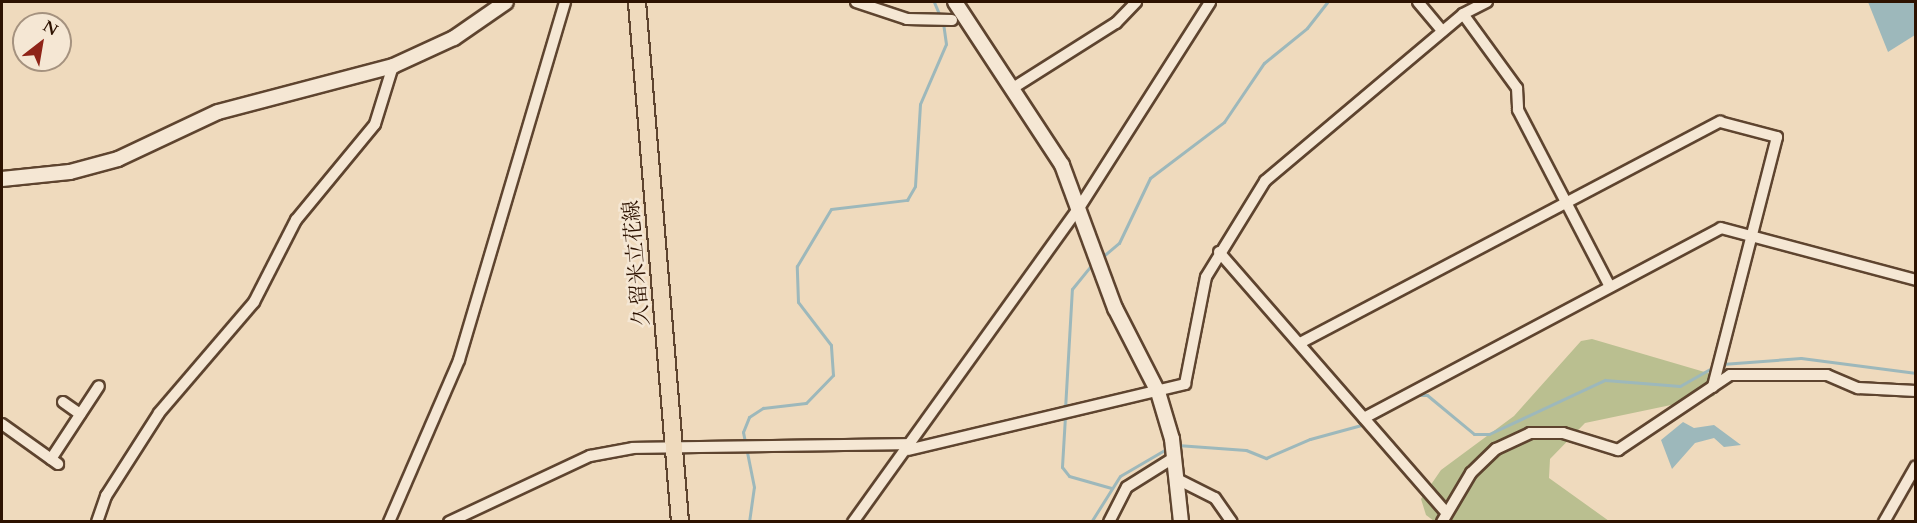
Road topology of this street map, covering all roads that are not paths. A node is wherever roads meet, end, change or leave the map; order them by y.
1 (506, 2) edge
2 (565, 2) edge
3 (637, 2) edge
4 (856, 2) edge
5 (955, 2) edge
6 (1136, 2) edge
7 (1210, 2) edge
8 (1418, 2) edge
9 (1487, 2) edge
10 (1463, 14) junction
11 (952, 20) dead end
12 (1442, 31) junction
13 (393, 66) junction
14 (1013, 88) junction
15 (2, 179) edge
16 (1565, 203) junction
17 (1079, 208) junction
18 (1752, 236) junction
19 (1219, 252) junction
20 (1916, 280) edge
21 (1610, 287) junction
22 (1300, 343) junction
23 (99, 386) dead end
24 (1713, 387) junction
25 (1916, 391) edge
26 (1158, 392) junction
27 (63, 402) dead end
28 (80, 414) junction
29 (1364, 418) junction
30 (2, 424) edge
31 (909, 447) junction
32 (675, 449) junction
33 (1174, 455) junction
34 (1916, 466) edge
35 (1179, 480) junction
36 (1443, 516) edge
37 (97, 522) edge
38 (389, 522) edge
39 (448, 522) edge
40 (680, 522) edge
41 (853, 522) edge
42 (1109, 522) edge
43 (1181, 522) edge
44 (1233, 522) edge
45 (1884, 522) edge

1 - 13 street
2 - 38 street
3 - 32 main road, 久留米立花線
4 - 11 street
5 - 14 street
6 - 14 street
7 - 17 street
8 - 12 street
9 - 10 street
10 - 12 street
10 - 16 street
12 - 19 street
13 - 15 street
13 - 37 street
14 - 17 street
16 - 18 street
16 - 21 street
16 - 22 street
17 - 26 street
17 - 31 street
18 - 20 street
18 - 21 street
18 - 24 street
19 - 22 street
19 - 26 street
21 - 29 street
22 - 29 street
23 - 28 street
24 - 25 street
24 - 36 street
26 - 31 street
26 - 33 street
27 - 28 street
28 - 30 street
29 - 36 street
31 - 32 street
31 - 41 street
32 - 39 street
32 - 40 main road, 久留米立花線
33 - 35 street
33 - 42 street
34 - 45 street
35 - 43 street
35 - 44 street

